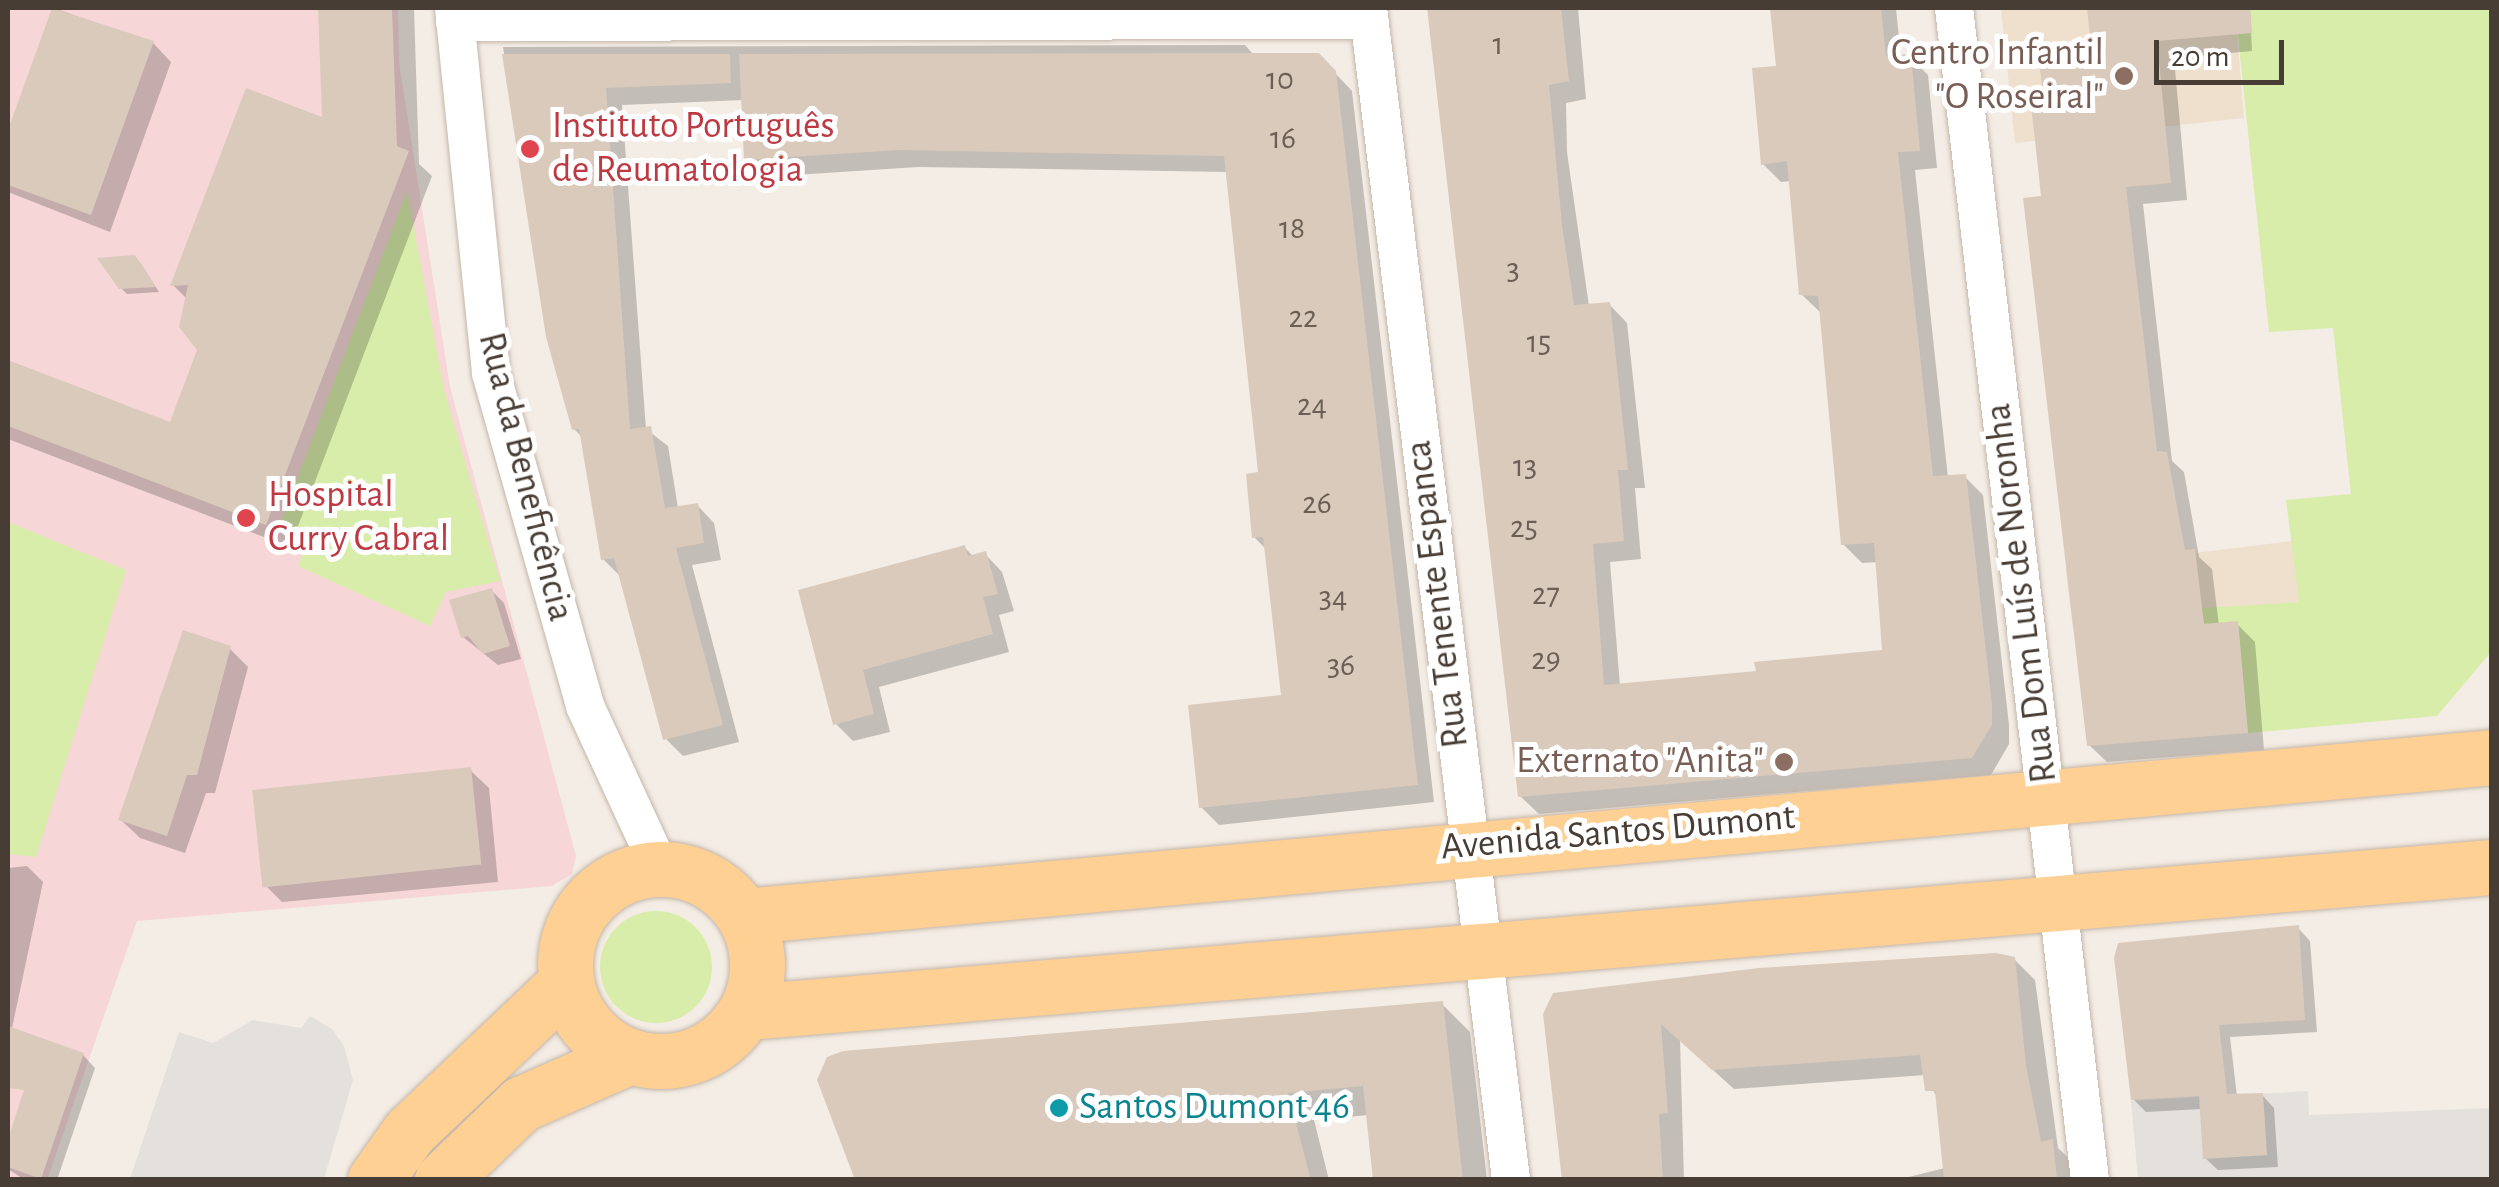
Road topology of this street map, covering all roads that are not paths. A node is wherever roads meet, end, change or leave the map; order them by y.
1 (1954, 8) edge
2 (1369, 14) edge
3 (454, 15) edge
4 (2492, 727) edge
5 (2492, 757) edge
6 (2425, 761) junction
7 (2046, 794) junction
8 (1469, 846) junction
9 (2492, 867) edge
10 (660, 868) junction
11 (2433, 873) junction
12 (2492, 884) edge
13 (2058, 905) junction
14 (745, 916) junction
15 (1481, 951) junction
16 (566, 983) junction
17 (746, 1012) junction
18 (630, 1056) junction
19 (376, 1180) edge
20 (442, 1180) edge
21 (1511, 1180) edge
22 (2090, 1180) edge

1 - 7 street, Rua Dom Luís de Noronha
2 - 3 street
2 - 8 street, Rua Tenente Espanca
3 - 10 street, Rua da Beneficência
4 - 6 main road
5 - 6 main road, Avenida Santos Dumont
6 - 7 main road, Avenida Santos Dumont
7 - 8 main road, Avenida Santos Dumont
7 - 13 street, Rua Dom Luís de Noronha
8 - 14 main road, Avenida Santos Dumont
8 - 15 street, Rua Tenente Espanca
9 - 11 main road
10 - 14 main road
10 - 16 main road
11 - 12 main road
11 - 13 main road
13 - 15 main road
13 - 22 street, Rua Dom Luís de Noronha
14 - 17 main road
15 - 17 main road
15 - 21 street, Rua Tenente Espanca
16 - 18 main road
16 - 19 main road
17 - 18 main road
18 - 20 main road

